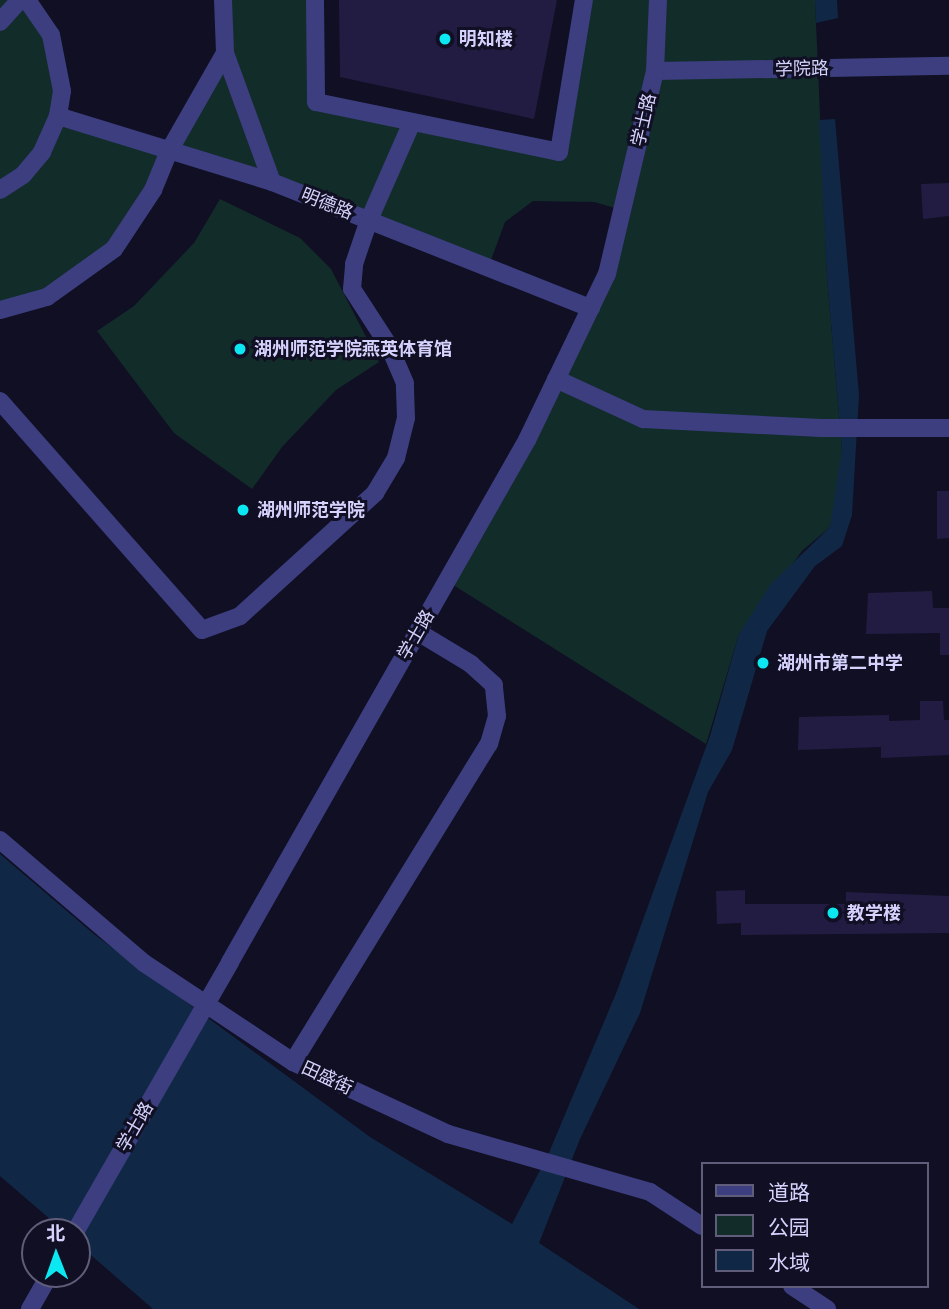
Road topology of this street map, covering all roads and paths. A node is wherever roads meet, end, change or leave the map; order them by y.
1 (20, 0) edge
2 (27, 0) edge
3 (223, 0) edge
4 (315, 0) edge
5 (584, 0) edge
6 (658, 0) edge
7 (0, 22) edge
8 (225, 53) junction
9 (949, 66) edge
10 (655, 71) junction
11 (58, 116) junction
12 (412, 121) junction
13 (169, 151) junction
14 (272, 182) junction
15 (0, 190) edge
16 (369, 220) junction
17 (591, 308) junction
18 (0, 310) edge
19 (556, 379) junction
20 (0, 401) edge
21 (949, 428) edge
22 (418, 632) junction
23 (0, 840) edge
24 (293, 1062) junction
25 (83, 1218) edge
26 (701, 1225) edge
27 (42, 1288) edge
28 (795, 1288) edge
29 (30, 1309) edge
30 (827, 1309) edge

1 - 7 street
2 - 11 street
3 - 8 street
4 - 12 street
5 - 12 street
6 - 10 street, 学士路
8 - 13 street
8 - 14 street
9 - 10 street, 学院路
10 - 17 street, 学士路
11 - 13 street, 明德路
11 - 15 street
12 - 16 street
13 - 14 street, 明德路
13 - 18 street
14 - 16 street, 明德路
16 - 17 street, 明德路
16 - 20 street
17 - 19 street, 学士路
19 - 21 street
19 - 22 street, 学士路
22 - 24 street
22 - 25 street, 学士路, bridge
23 - 24 street, 田盛街
24 - 26 street, 田盛街
27 - 29 street
28 - 30 street

